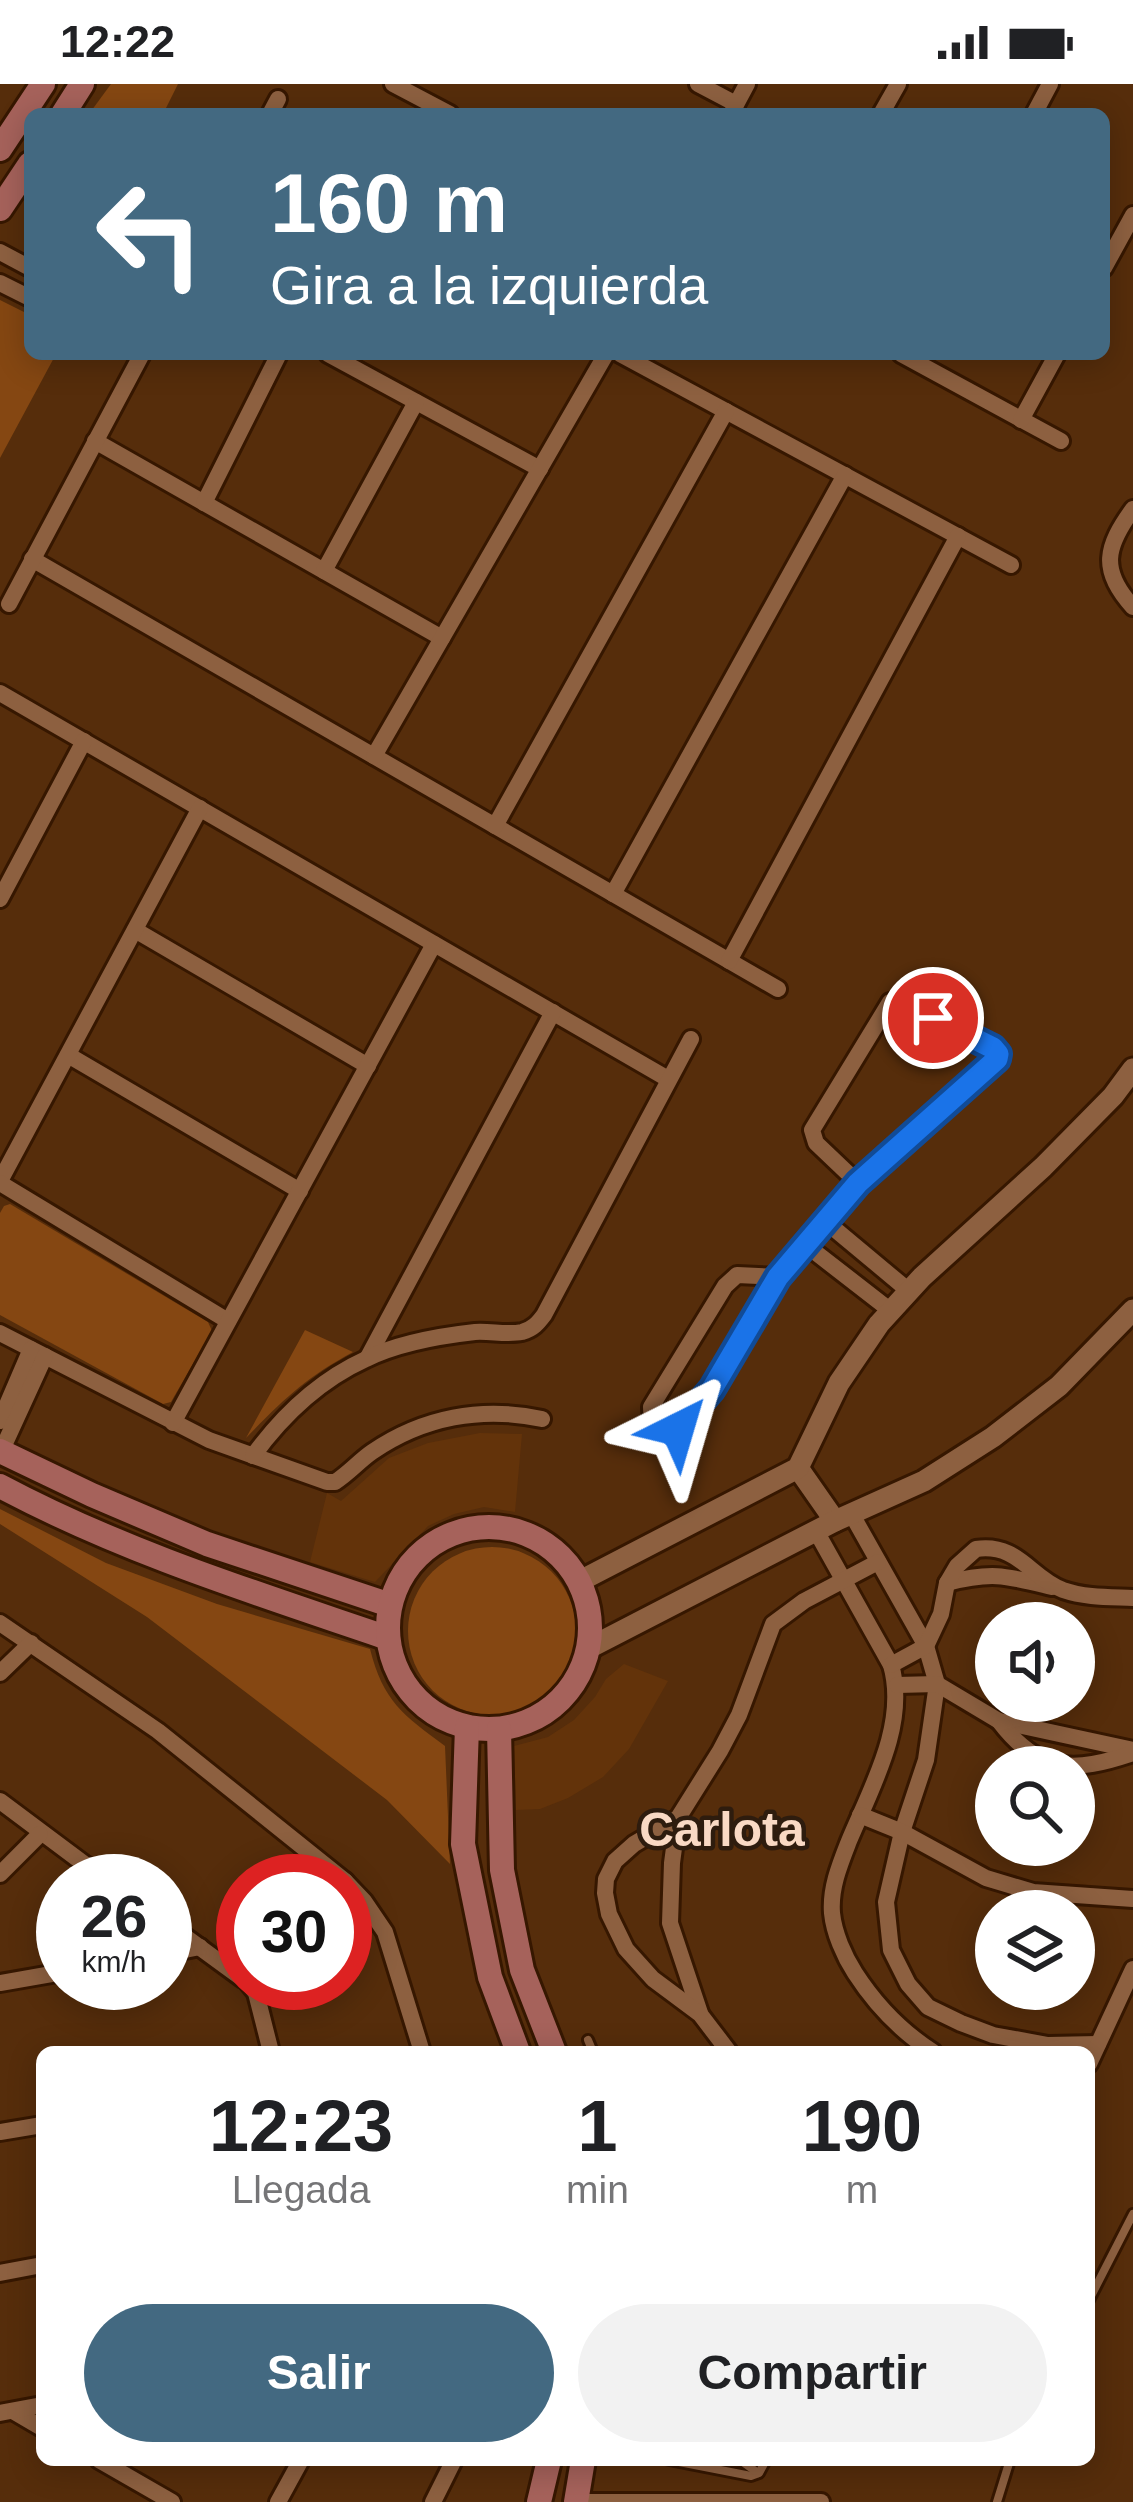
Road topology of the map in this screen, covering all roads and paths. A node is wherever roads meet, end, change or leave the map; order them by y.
1 (393, 84) edge
2 (698, 84) edge
3 (439, 108) edge
4 (732, 108) edge
5 (24, 113) edge
6 (0, 149) edge
7 (24, 173) edge
8 (0, 209) edge
9 (1133, 215) edge
10 (1110, 257) edge
11 (137, 360) edge
12 (275, 360) edge
13 (339, 360) edge
14 (602, 360) edge
15 (631, 360) edge
16 (913, 360) edge
17 (1054, 360) edge
18 (416, 402) junction
19 (726, 411) junction
20 (1021, 420) junction
21 (95, 441) junction
22 (1061, 442) dead end
23 (540, 469) junction
24 (845, 476) junction
25 (204, 503) junction
26 (1133, 508) edge
27 (958, 536) junction
28 (32, 559) junction
29 (1011, 565) dead end
30 (324, 571) junction
31 (8, 604) dead end
32 (1133, 607) edge
33 (442, 638) junction
34 (0, 693) edge
35 (85, 741) junction
36 (374, 756) junction
37 (200, 808) junction
38 (495, 826) junction
39 (613, 894) junction
40 (0, 899) edge
41 (135, 930) junction
42 (434, 944) junction
43 (729, 961) junction
44 (778, 989) dead end
45 (553, 1012) junction
46 (691, 1039) dead end
47 (68, 1055) junction
48 (368, 1066) junction
49 (1133, 1069) edge
50 (668, 1079) junction
51 (0, 1182) edge
52 (858, 1183) junction
53 (300, 1191) junction
54 (825, 1221) junction
55 (806, 1244) junction
56 (778, 1277) junction
57 (909, 1291) junction
58 (1133, 1310) edge
59 (891, 1311) junction
60 (228, 1322) junction
61 (0, 1333) edge
62 (38, 1353) junction
63 (368, 1357) junction
64 (542, 1419) dead end
65 (0, 1421) edge
66 (173, 1423) junction
67 (1, 1451) edge
68 (253, 1456) junction
69 (798, 1468) junction
70 (0, 1486) edge
71 (834, 1522) junction
72 (878, 1562) junction
73 (845, 1579) junction
74 (580, 1581) junction
75 (947, 1583) junction
76 (1058, 1588) junction
77 (1133, 1598) edge
78 (390, 1605) junction
79 (0, 1623) edge
80 (388, 1638) junction
81 (31, 1643) junction
82 (926, 1646) junction
83 (589, 1648) junction
84 (891, 1665) junction
85 (0, 1673) edge
86 (937, 1684) junction
87 (897, 1685) junction
88 (975, 1707) edge
89 (1000, 1722) edge
90 (1003, 1722) edge
91 (467, 1726) junction
92 (499, 1729) junction
93 (1133, 1751) edge
94 (0, 1801) edge
95 (860, 1815) junction
96 (678, 1818) junction
97 (902, 1832) junction
98 (40, 1834) junction
99 (69, 1854) edge
100 (311, 1854) edge
101 (0, 1874) edge
102 (1133, 1899) edge
103 (372, 1913) edge
104 (192, 1941) edge
105 (200, 1947) junction
106 (192, 1949) edge
107 (216, 1959) edge
108 (1133, 1969) edge
109 (36, 1977) edge
110 (0, 1983) edge
111 (928, 2007) junction
112 (260, 2010) edge
113 (700, 2014) junction
114 (911, 2037) junction
115 (588, 2040) dead end
116 (1098, 2044) junction
117 (269, 2046) edge
118 (420, 2046) edge
119 (516, 2046) edge
120 (552, 2046) edge
121 (590, 2046) edge
122 (724, 2046) edge
123 (924, 2046) edge
124 (1095, 2050) edge
125 (36, 2126) edge
126 (0, 2132) edge
127 (1133, 2214) edge
128 (36, 2267) edge
129 (0, 2273) edge
130 (1095, 2288) edge
131 (36, 2406) edge
132 (6, 2412) edge
133 (36, 2425) edge
134 (109, 2466) edge
135 (299, 2466) edge
136 (451, 2466) edge
137 (548, 2466) edge
138 (582, 2466) edge
139 (700, 2466) edge
140 (749, 2466) edge
141 (763, 2466) edge
142 (1008, 2466) edge
143 (759, 2473) junction
144 (172, 2502) edge
145 (278, 2502) edge
146 (433, 2502) edge
147 (539, 2502) edge
148 (576, 2502) edge
149 (821, 2502) edge
150 (997, 2502) edge

1 - 3 street
2 - 4 street
5 - 6 main road
7 - 8 main road
9 - 10 street
11 - 21 street
12 - 25 street
13 - 18 street
14 - 23 street
15 - 19 street
16 - 20 street
17 - 20 street
18 - 23 street
18 - 30 street
19 - 24 street
19 - 38 street
20 - 22 street
21 - 25 street
21 - 28 street
23 - 33 street
24 - 27 street
24 - 39 street
25 - 30 street
26 - 32 street
27 - 29 street
27 - 43 street
28 - 31 street
28 - 36 street
30 - 33 street
33 - 36 street
34 - 35 street
35 - 37 street
35 - 40 street
36 - 38 street
37 - 41 street
37 - 42 street
38 - 39 street
39 - 43 street
41 - 47 street
41 - 48 street
42 - 45 street
42 - 48 street
43 - 44 street
45 - 50 street
45 - 63 street
46 - 50 street
47 - 51 street
47 - 53 street
48 - 53 street
49 - 57 street
50 - 63 street
51 - 60 street
52 - 52 street
52 - 54 street
53 - 60 street
54 - 55 street
54 - 57 street
55 - 56 street
55 - 59 street
56 - 56 street
57 - 59 street
58 - 71 street
59 - 69 street
60 - 66 street
61 - 62 street
62 - 65 street
62 - 66 street
62 - 67 street
63 - 68 street
64 - 68 street
66 - 68 street
67 - 78 main road
69 - 71 street
69 - 74 street
70 - 80 main road
71 - 72 street
71 - 73 street
71 - 83 street
72 - 73 street
72 - 82 street
73 - 84 street
73 - 96 street
74 - 78 main road
74 - 83 main road
75 - 76 street
75 - 76 street
75 - 82 street
76 - 77 street
78 - 80 main road
79 - 81 street
80 - 91 main road
81 - 85 street
81 - 100 street
82 - 84 street
82 - 86 street
83 - 92 main road
84 - 87 street
86 - 87 street
86 - 88 street
86 - 97 street
87 - 95 street
89 - 93 street
90 - 93 street
91 - 92 main road
91 - 119 main road
92 - 120 main road
94 - 98 street
95 - 97 street
95 - 114 street
96 - 113 street
96 - 113 street
97 - 102 street
97 - 111 street
98 - 99 street
98 - 101 street
103 - 118 street
104 - 105 street
105 - 106 street
105 - 107 street
108 - 116 street
109 - 110 street
111 - 114 street
111 - 116 street
112 - 117 street
113 - 122 street
114 - 123 street
115 - 121 lane
116 - 124 street
125 - 126 street
127 - 130 lane
128 - 129 street
131 - 132 street
132 - 133 street
134 - 144 street
135 - 145 street
136 - 146 street
137 - 147 main road
138 - 148 main road
139 - 143 lane
140 - 143 lane
141 - 143 lane
142 - 150 lane
148 - 149 street

